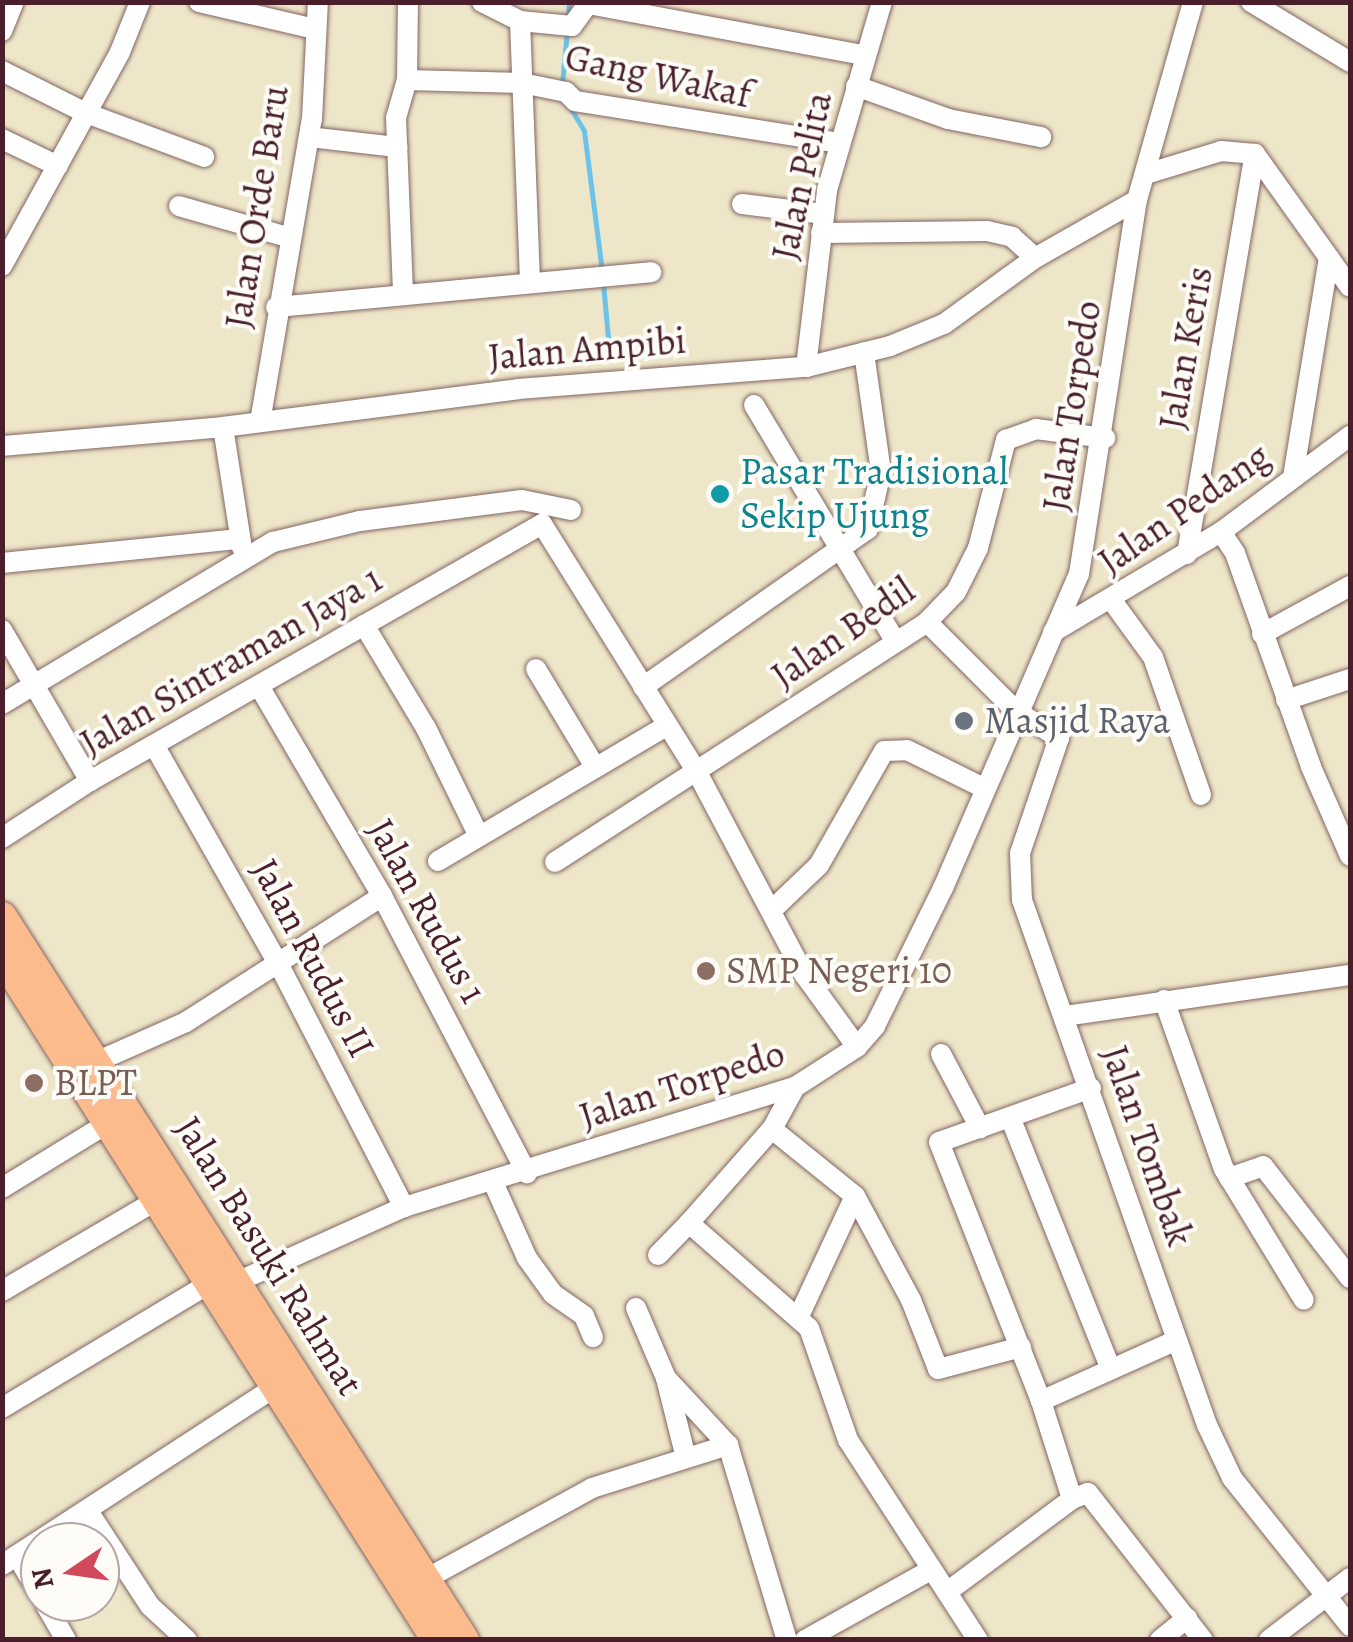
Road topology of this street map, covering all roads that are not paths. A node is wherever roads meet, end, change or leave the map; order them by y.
1 (14, 2) edge
2 (140, 2) edge
3 (199, 2) edge
4 (318, 2) edge
5 (408, 2) edge
6 (882, 2) edge
7 (1193, 2) edge
8 (1251, 2) edge
9 (492, 4) edge
10 (520, 21) junction
11 (315, 29) junction
12 (2, 31) edge
13 (864, 55) junction
14 (1350, 62) edge
15 (2, 71) edge
16 (406, 80) junction
17 (522, 83) junction
18 (856, 86) junction
19 (86, 114) junction
20 (309, 137) junction
21 (1041, 137) dead end
22 (2, 139) edge
23 (838, 143) junction
24 (398, 147) junction
25 (1255, 154) junction
26 (204, 157) dead end
27 (58, 166) junction
28 (1146, 174) junction
29 (1137, 200) junction
30 (742, 204) dead end
31 (179, 206) dead end
32 (822, 223) junction
33 (290, 238) junction
34 (1035, 258) junction
35 (1330, 258) junction
36 (2, 266) edge
37 (651, 272) dead end
38 (530, 282) junction
39 (1350, 287) edge
40 (403, 292) junction
41 (276, 307) junction
42 (864, 352) junction
43 (806, 367) junction
44 (754, 406) dead end
45 (260, 422) junction
46 (223, 427) junction
47 (1350, 436) edge
48 (1105, 438) junction
49 (2, 446) edge
50 (1293, 477) junction
51 (571, 510) dead end
52 (1221, 532) junction
53 (241, 546) junction
54 (840, 550) junction
55 (1187, 554) junction
56 (2, 563) edge
57 (1350, 586) edge
58 (1112, 602) junction
59 (927, 622) junction
60 (364, 625) junction
61 (2, 630) edge
62 (1054, 632) junction
63 (1262, 634) junction
64 (896, 642) junction
65 (536, 668) dead end
66 (1350, 679) edge
67 (32, 686) junction
68 (259, 686) junction
69 (643, 687) junction
70 (1286, 700) junction
71 (2, 704) edge
72 (1016, 712) junction
73 (665, 727) junction
74 (154, 746) junction
75 (594, 766) junction
76 (698, 774) junction
77 (90, 781) junction
78 (984, 788) junction
79 (1202, 795) dead end
80 (479, 836) junction
81 (2, 838) edge
82 (1350, 856) edge
83 (438, 861) dead end
84 (555, 862) dead end
85 (382, 896) junction
86 (774, 908) junction
87 (2, 918) edge
88 (2, 956) edge
89 (278, 964) junction
90 (1350, 975) edge
91 (1164, 1000) junction
92 (1064, 1016) junction
93 (858, 1047) junction
94 (941, 1054) dead end
95 (98, 1061) junction
96 (796, 1088) junction
97 (1092, 1088) junction
98 (1010, 1117) junction
99 (108, 1123) junction
100 (980, 1128) junction
101 (772, 1129) junction
102 (527, 1172) junction
103 (1230, 1178) junction
104 (493, 1182) junction
105 (2, 1188) edge
106 (855, 1196) junction
107 (156, 1200) junction
108 (404, 1208) junction
109 (689, 1223) junction
110 (658, 1255) dead end
111 (1350, 1278) edge
112 (224, 1282) junction
113 (2, 1291) edge
114 (1304, 1300) dead end
115 (636, 1308) dead end
116 (799, 1316) junction
117 (593, 1338) dead end
118 (1177, 1340) junction
119 (1022, 1347) junction
120 (1111, 1369) junction
121 (666, 1378) junction
122 (277, 1386) junction
123 (1041, 1401) junction
124 (2, 1408) edge
125 (728, 1445) junction
126 (685, 1454) junction
127 (1072, 1499) junction
128 (88, 1510) junction
129 (10, 1560) edge
130 (929, 1571) junction
131 (1350, 1578) edge
132 (426, 1580) junction
133 (947, 1592) junction
134 (1332, 1598) junction
135 (1187, 1618) junction
136 (1347, 1630) edge
137 (187, 1640) edge
138 (437, 1640) edge
139 (464, 1640) edge
140 (787, 1640) edge
141 (806, 1640) edge
142 (978, 1640) edge
143 (1160, 1640) edge
144 (1203, 1640) edge
145 (1269, 1640) edge

1 - 12 street
2 - 19 street
3 - 11 street
4 - 11 street, Jalan Orde Baru
5 - 16 street
6 - 13 street, Jalan Pelita
7 - 28 street, Jalan Torpedo
8 - 14 street
9 - 10 street
10 - 13 street
10 - 17 street
11 - 20 street, Jalan Orde Baru
13 - 18 street, Jalan Pelita
15 - 19 street
16 - 17 street, Gang Wakaf
16 - 24 street
17 - 23 street, Gang Wakaf
17 - 38 street
18 - 21 street
18 - 23 street, Jalan Pelita
19 - 26 street
19 - 27 street
20 - 24 street
20 - 33 street, Jalan Orde Baru
22 - 27 street
23 - 32 street, Jalan Pelita
24 - 40 street
25 - 28 street
25 - 35 street
25 - 55 street, Jalan Keris
27 - 36 street
28 - 29 street, Jalan Torpedo
29 - 34 street, Jalan Ampibi
29 - 48 street, Jalan Torpedo
30 - 32 street
31 - 33 street
32 - 34 street
32 - 43 street, Jalan Pelita
33 - 41 street, Jalan Orde Baru
34 - 42 street, Jalan Ampibi
35 - 39 street
35 - 50 street
37 - 38 street
38 - 40 street
40 - 41 street
41 - 45 street, Jalan Orde Baru
42 - 43 street, Jalan Ampibi
42 - 54 street
43 - 45 street, Jalan Ampibi
44 - 54 street
45 - 46 street, Jalan Ampibi
46 - 49 street, Jalan Ampibi
46 - 53 street
47 - 50 street, Jalan Pedang
48 - 59 street, Jalan Bedil
48 - 62 street, Jalan Torpedo
50 - 52 street, Jalan Pedang
51 - 53 street
52 - 55 street, Jalan Pedang
52 - 63 street
53 - 56 street
53 - 67 street
54 - 64 street
54 - 69 street
55 - 58 street, Jalan Pedang
57 - 63 street
58 - 62 street, Jalan Pedang
58 - 79 street
59 - 64 street, Jalan Bedil
59 - 72 street
60 - 68 street, Jalan Sintraman Jaya 1
60 - 69 street, Jalan Sintraman Jaya 1
60 - 80 street
61 - 67 street
62 - 72 street, Jalan Torpedo
63 - 70 street
64 - 76 street, Jalan Bedil
65 - 75 street
66 - 70 street
67 - 71 street
67 - 77 street
68 - 74 street, Jalan Sintraman Jaya 1
68 - 85 street, Jalan Rudus 1
69 - 73 street
70 - 82 street
72 - 78 street, Jalan Torpedo
72 - 92 street, Jalan Tombak
73 - 75 street
73 - 76 street
74 - 77 street, Jalan Sintraman Jaya 1
74 - 89 street, Jalan Rudus II
75 - 80 street
76 - 84 street, Jalan Bedil
76 - 86 street
77 - 81 street, Jalan Sintraman Jaya 1
78 - 86 street
78 - 93 street, Jalan Torpedo
80 - 83 street
85 - 89 street
85 - 102 street, Jalan Rudus 1
86 - 93 street
87 - 95 highway, Jalan Basuki Rahmat
88 - 99 highway, Jalan Basuki Rahmat
89 - 95 street
89 - 108 street, Jalan Rudus II
90 - 91 street
91 - 92 street
91 - 103 street
92 - 97 street, Jalan Tombak
93 - 96 street, Jalan Torpedo
94 - 100 street
95 - 112 highway, Jalan Basuki Rahmat
96 - 101 street
96 - 102 street, Jalan Torpedo
97 - 98 street
97 - 118 street, Jalan Tombak
98 - 100 street
98 - 120 street
99 - 105 street
99 - 107 highway, Jalan Basuki Rahmat
100 - 119 street
101 - 106 street
101 - 109 street
102 - 104 street, Jalan Torpedo
103 - 111 street
103 - 114 street
104 - 108 street, Jalan Torpedo
104 - 117 street
106 - 116 street
106 - 119 street
107 - 112 highway, Jalan Basuki Rahmat
107 - 113 street
108 - 112 street, Jalan Torpedo
109 - 110 street
109 - 116 street
112 - 122 highway, Jalan Basuki Rahmat
112 - 124 street, Jalan Torpedo
112 - 132 highway, Jalan Basuki Rahmat
115 - 121 street
116 - 130 street
118 - 120 street
118 - 134 street, Jalan Tombak
119 - 123 street
120 - 123 street
121 - 125 street
121 - 126 street
122 - 128 street
122 - 138 highway, Jalan Basuki Rahmat
123 - 127 street
125 - 126 street
125 - 140 street
126 - 132 street
127 - 133 street
127 - 135 street
128 - 129 street
128 - 137 street
130 - 133 street
130 - 141 street
131 - 134 street
132 - 139 highway, Jalan Basuki Rahmat
133 - 142 street
134 - 136 street, Jalan Tombak
134 - 145 street
135 - 143 street
135 - 144 street

